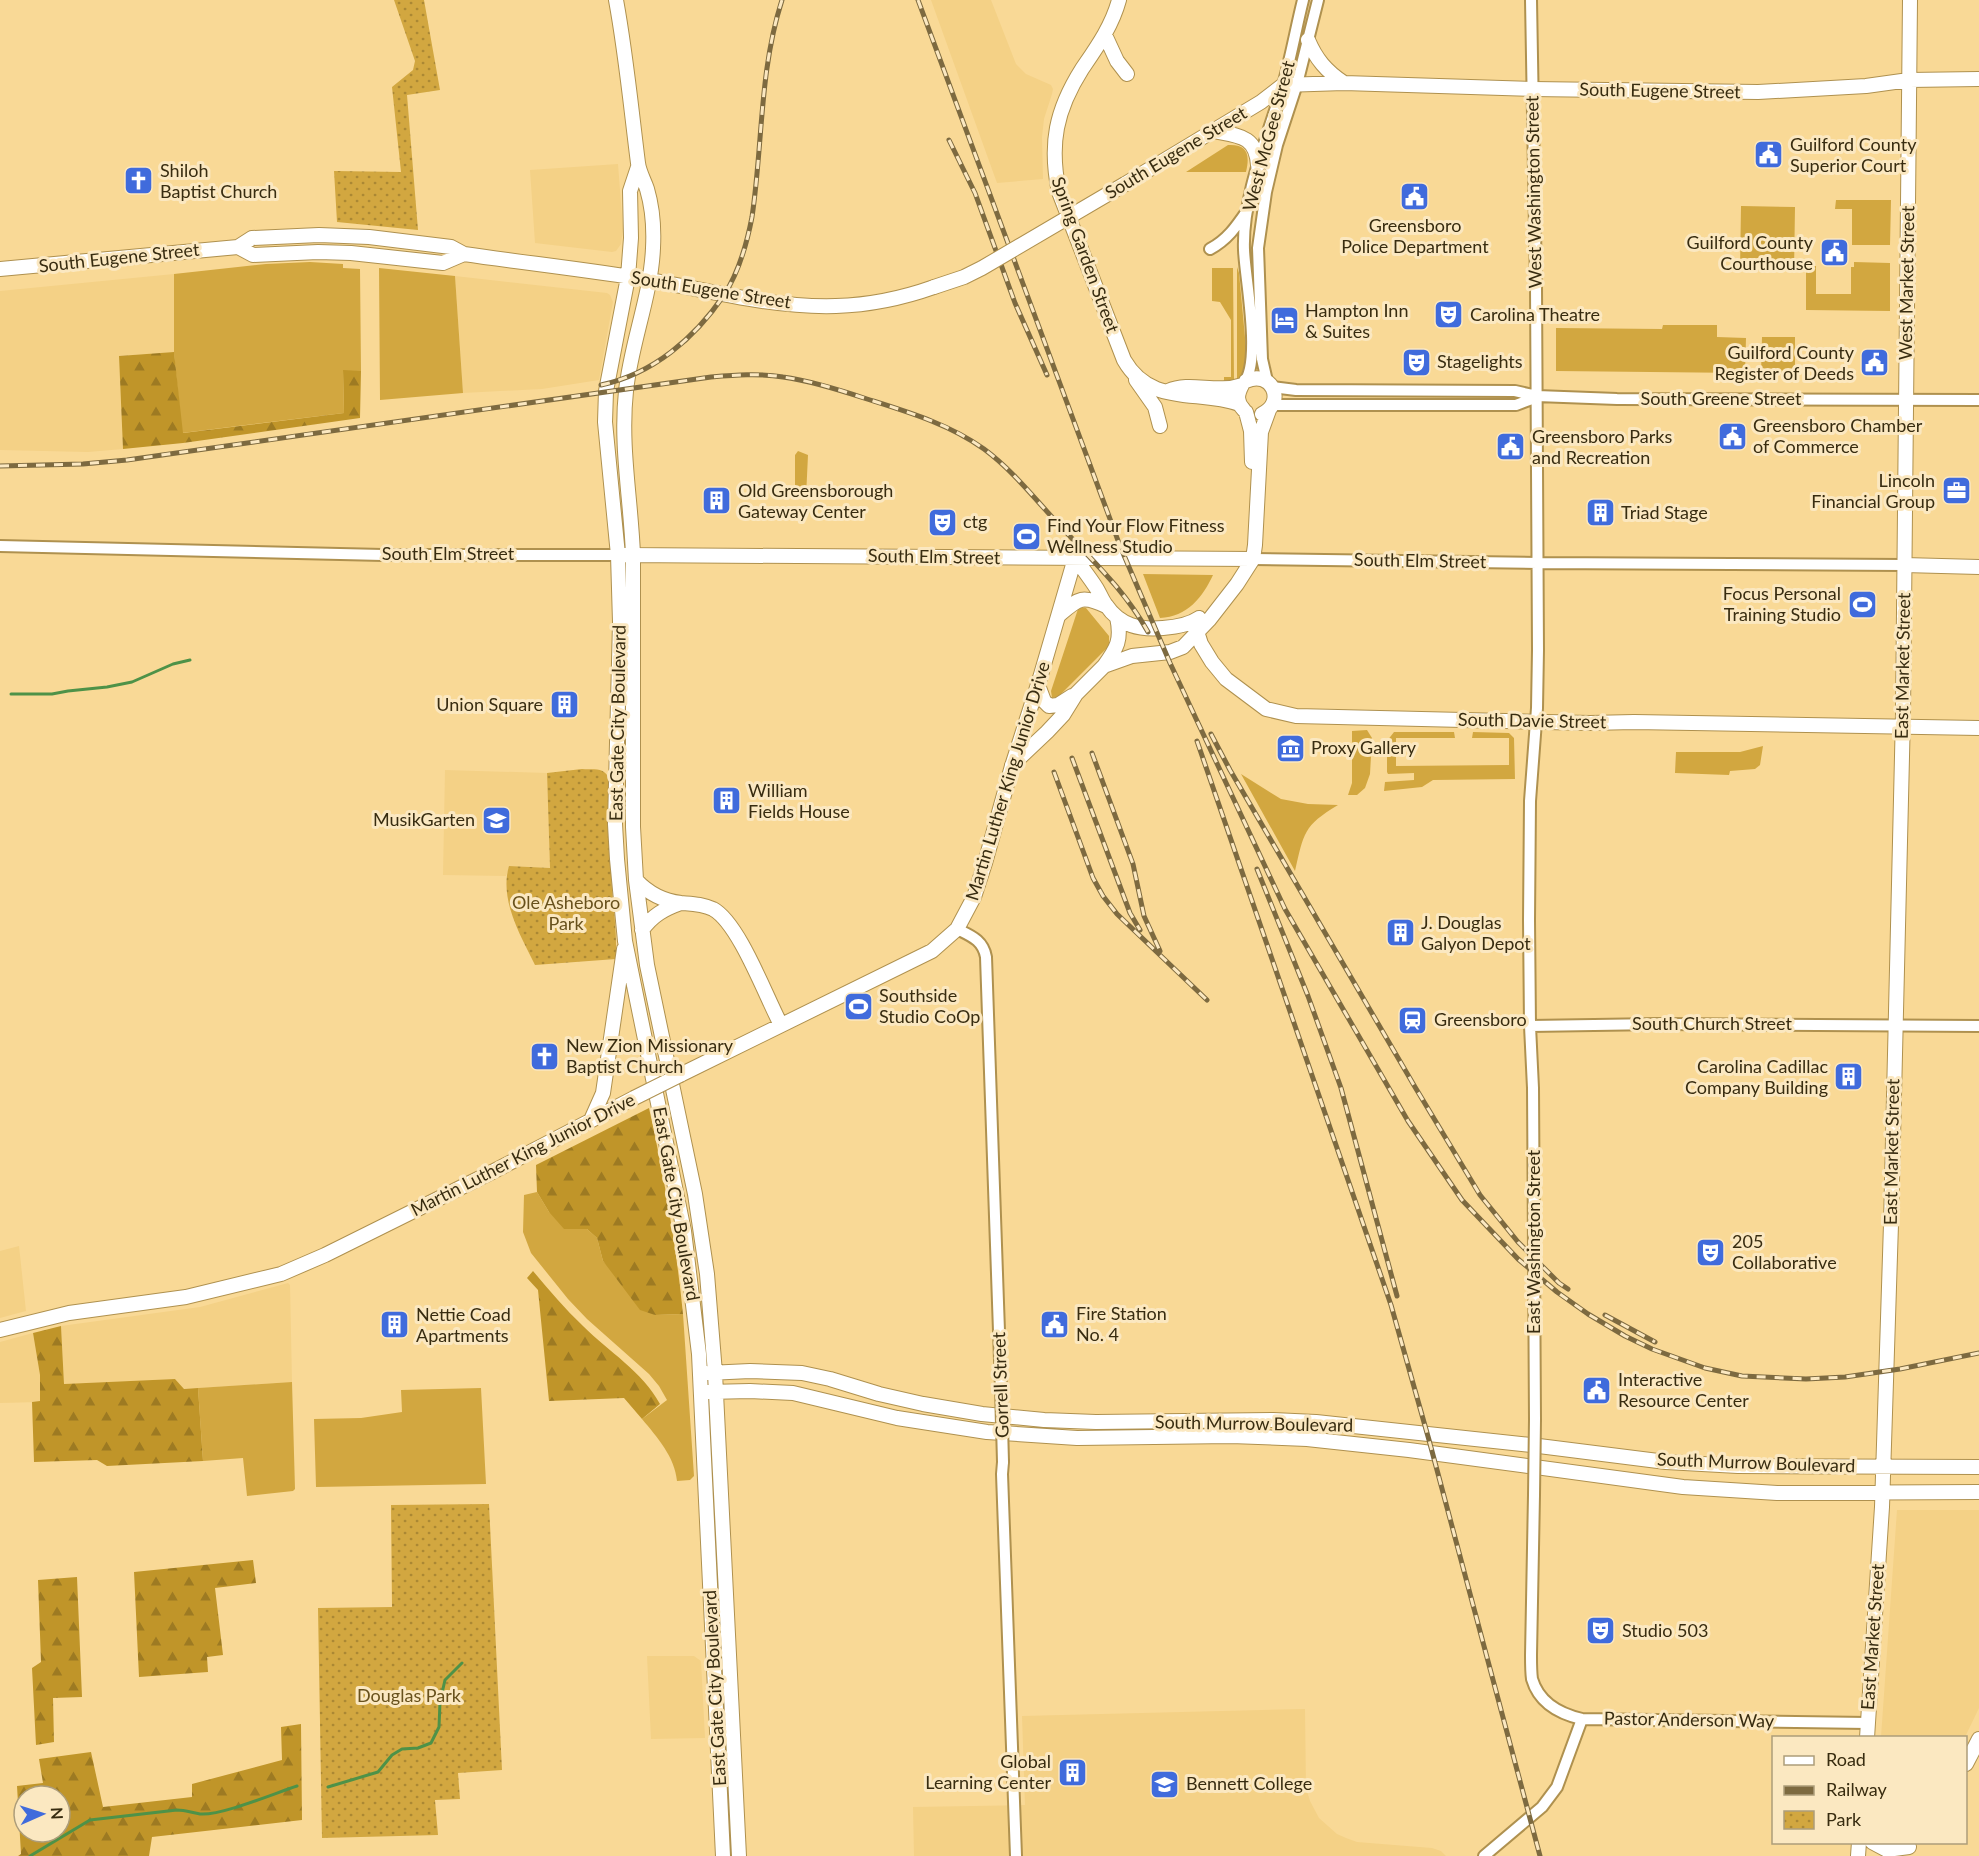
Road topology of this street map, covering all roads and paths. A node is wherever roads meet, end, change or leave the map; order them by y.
1 (616, 0) edge
2 (1119, 0) edge
3 (1304, 0) edge
4 (1318, 0) edge
5 (1531, 0) edge
6 (1910, 0) edge
7 (1105, 35) junction
8 (1308, 40) junction
9 (1127, 74) dead end
10 (1979, 79) edge
11 (1910, 80) junction
12 (1344, 83) junction
13 (1290, 84) junction
14 (1532, 89) junction
15 (1213, 131) junction
16 (1258, 165) junction
17 (638, 167) junction
18 (1248, 208) junction
19 (1209, 249) dead end
20 (0, 269) edge
21 (628, 277) junction
22 (650, 280) junction
23 (1132, 373) junction
24 (1244, 383) junction
25 (1269, 384) junction
26 (1168, 391) junction
27 (1537, 396) junction
28 (1906, 400) junction
29 (1979, 400) edge
30 (1271, 407) junction
31 (1243, 408) junction
32 (1160, 426) dead end
33 (0, 546) edge
34 (618, 555) junction
35 (633, 555) junction
36 (1075, 558) junction
37 (1248, 559) junction
38 (1537, 563) junction
39 (1904, 565) junction
40 (1979, 567) edge
41 (1106, 606) junction
42 (1058, 616) junction
43 (1116, 617) junction
44 (1195, 628) junction
45 (1104, 666) junction
46 (1038, 685) junction
47 (1076, 694) junction
48 (1536, 722) junction
49 (1903, 727) junction
50 (1979, 728) edge
51 (1011, 766) junction
52 (636, 880) junction
53 (681, 903) junction
54 (957, 929) junction
55 (642, 930) junction
56 (625, 941) junction
57 (781, 1025) junction
58 (1895, 1025) junction
59 (1530, 1026) junction
60 (1979, 1026) edge
61 (591, 1120) junction
62 (0, 1330) edge
63 (715, 1373) junction
64 (700, 1374) junction
65 (716, 1392) junction
66 (700, 1393) junction
67 (1884, 1467) junction
68 (1979, 1467) edge
69 (1979, 1492) edge
70 (1882, 1493) junction
71 (1582, 1719) junction
72 (1867, 1730) edge
73 (1979, 1739) edge
74 (1967, 1760) edge
75 (1876, 1844) edge
76 (1908, 1848) edge
77 (723, 1856) edge
78 (739, 1856) edge
79 (1016, 1856) edge
80 (1484, 1856) edge

1 - 17 main road
2 - 7 main road, Spring Garden Street
3 - 13 street, West McGee Street
4 - 8 street, West McGee Street
5 - 14 street, West Washington Street
6 - 11 main road, West Market Street
7 - 9 main road
7 - 23 main road, Spring Garden Street
8 - 12 main road
8 - 13 street, West McGee Street
10 - 11 main road, South Eugene Street
11 - 14 main road, South Eugene Street
11 - 28 main road, West Market Street
12 - 13 main road, South Eugene Street
12 - 14 main road, South Eugene Street
13 - 15 main road, South Eugene Street
13 - 16 street, West McGee Street
13 - 25 street, West McGee Street
14 - 27 street, West Washington Street
15 - 16 main road
15 - 22 main road, South Eugene Street, bridge
16 - 18 street, West McGee Street
17 - 21 main road, East Gate City Boulevard
17 - 22 main road, East Gate City Boulevard
18 - 19 street
18 - 24 street, West McGee Street
20 - 21 main road, South Eugene Street
21 - 22 main road, South Eugene Street
21 - 34 main road, East Gate City Boulevard
22 - 35 main road, East Gate City Boulevard
23 - 26 main road
23 - 32 main road, Spring Garden Street
24 - 25 main road
24 - 26 main road
24 - 31 main road
25 - 27 street, South Greene Street
25 - 30 main road
26 - 31 main road
27 - 28 street, South Greene Street
27 - 30 street, South Greene Street
27 - 38 street, West Washington Street
28 - 29 street, South Greene Street
28 - 39 main road, West Market Street
30 - 31 main road
30 - 37 main road
31 - 37 main road
33 - 34 street, South Elm Street
34 - 35 main road, South Elm Street
34 - 56 main road, East Gate City Boulevard
35 - 36 main road, South Elm Street
35 - 52 main road, East Gate City Boulevard
36 - 37 main road, South Elm Street
36 - 41 main road
36 - 42 main road, Martin Luther King Junior Drive
37 - 38 street, South Elm Street
37 - 44 main road
38 - 39 street, South Elm Street
38 - 48 street, East Washington Street
39 - 40 main road
39 - 49 main road, East Market Street
41 - 42 main road
41 - 43 main road
42 - 46 main road, Martin Luther King Junior Drive
43 - 44 main road
43 - 45 main road
44 - 45 main road
44 - 48 main road, South Davie Street
45 - 47 main road
46 - 47 main road
46 - 51 main road, Martin Luther King Junior Drive
47 - 51 main road
48 - 49 main road, South Davie Street
48 - 59 street, East Washington Street
49 - 50 main road, South Davie Street
49 - 58 main road, East Market Street
51 - 54 main road, Martin Luther King Junior Drive
52 - 53 main road
52 - 55 main road, East Gate City Boulevard
53 - 55 main road
53 - 57 main road
54 - 57 main road, Martin Luther King Junior Drive
54 - 79 street, Gorrell Street, bridge
55 - 63 main road, East Gate City Boulevard
56 - 61 main road
56 - 64 main road, East Gate City Boulevard
57 - 61 main road, Martin Luther King Junior Drive, bridge
58 - 59 street, South Church Street
58 - 60 street, South Church Street
58 - 67 main road, East Market Street
59 - 71 street, East Washington Street, bridge
61 - 62 main road, Martin Luther King Junior Drive
63 - 64 main road, South Murrow Boulevard
63 - 65 main road, East Gate City Boulevard
63 - 67 main road, South Murrow Boulevard
64 - 66 main road, East Gate City Boulevard
65 - 66 main road, South Murrow Boulevard
65 - 70 main road, South Murrow Boulevard
65 - 78 main road, East Gate City Boulevard
66 - 77 main road, East Gate City Boulevard
67 - 68 main road, South Murrow Boulevard
67 - 70 main road, East Market Street
69 - 70 main road, South Murrow Boulevard
70 - 72 main road, East Market Street
71 - 72 street, Pastor Anderson Way
71 - 80 street
73 - 74 main road
75 - 76 main road

